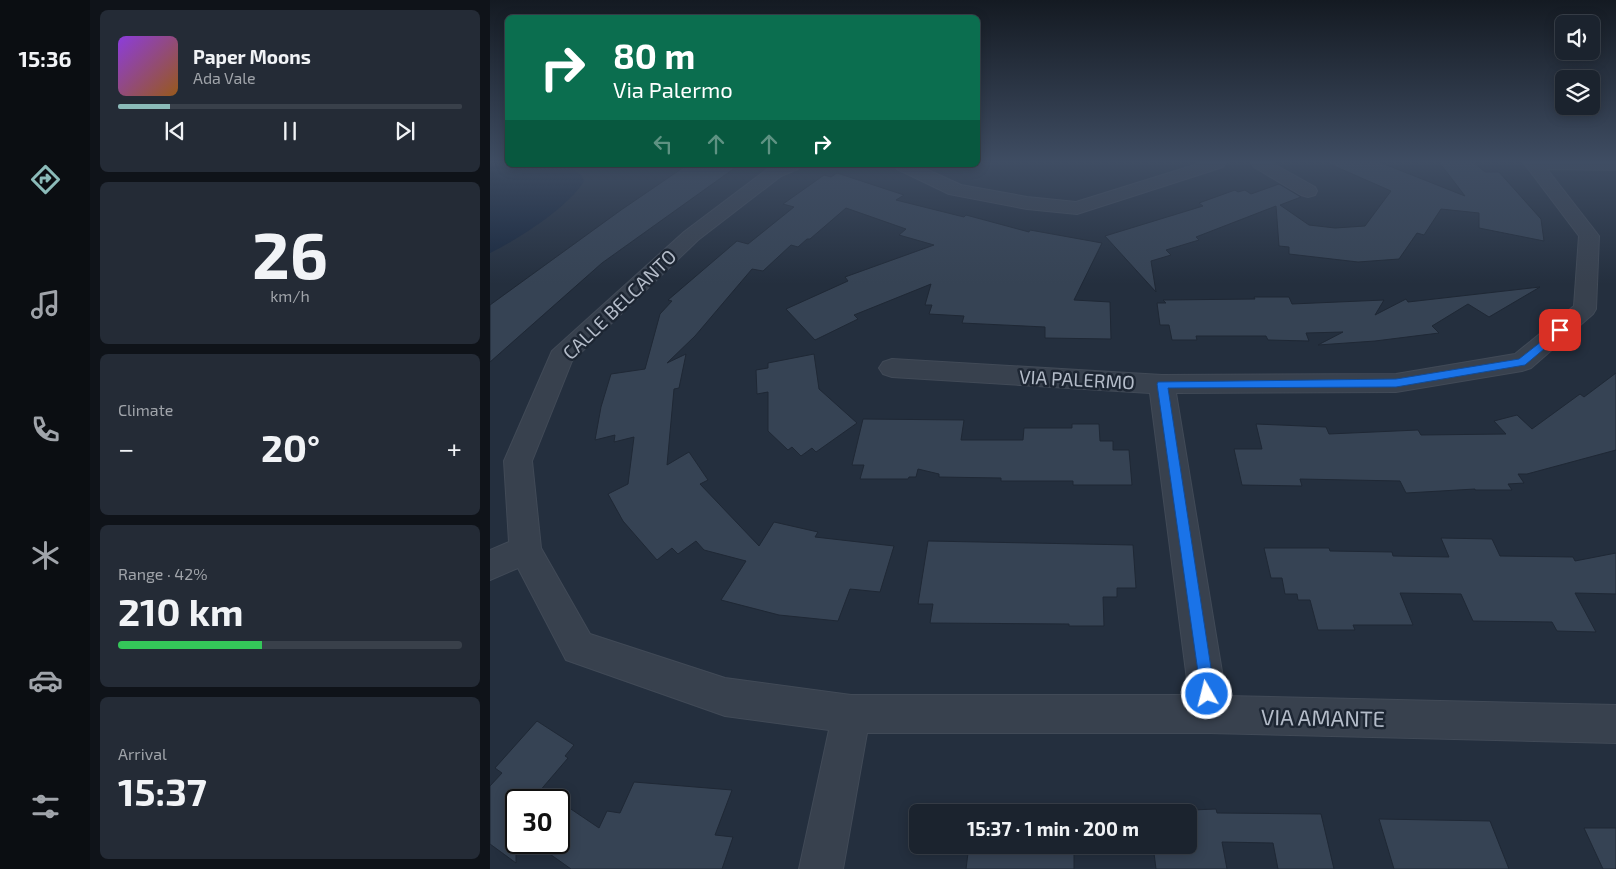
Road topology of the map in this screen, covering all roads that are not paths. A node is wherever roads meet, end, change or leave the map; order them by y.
1 (734, 204) edge
2 (1040, 204) edge
3 (1091, 204) edge
4 (1564, 204) edge
5 (892, 368) dead end
6 (1162, 384) junction
7 (524, 550) junction
8 (490, 565) edge
9 (851, 714) junction
10 (1210, 714) junction
11 (1616, 724) edge
12 (821, 869) edge

1 - 7 street, CALLE BELCANTO
2 - 3 street
4 - 6 street, VIA PALERMO
5 - 6 street, VIA PALERMO
6 - 10 street
7 - 8 street
7 - 9 street, CALLE BELCANTO
9 - 10 street, VIA AMANTE
9 - 12 street
10 - 11 street, VIA AMANTE

